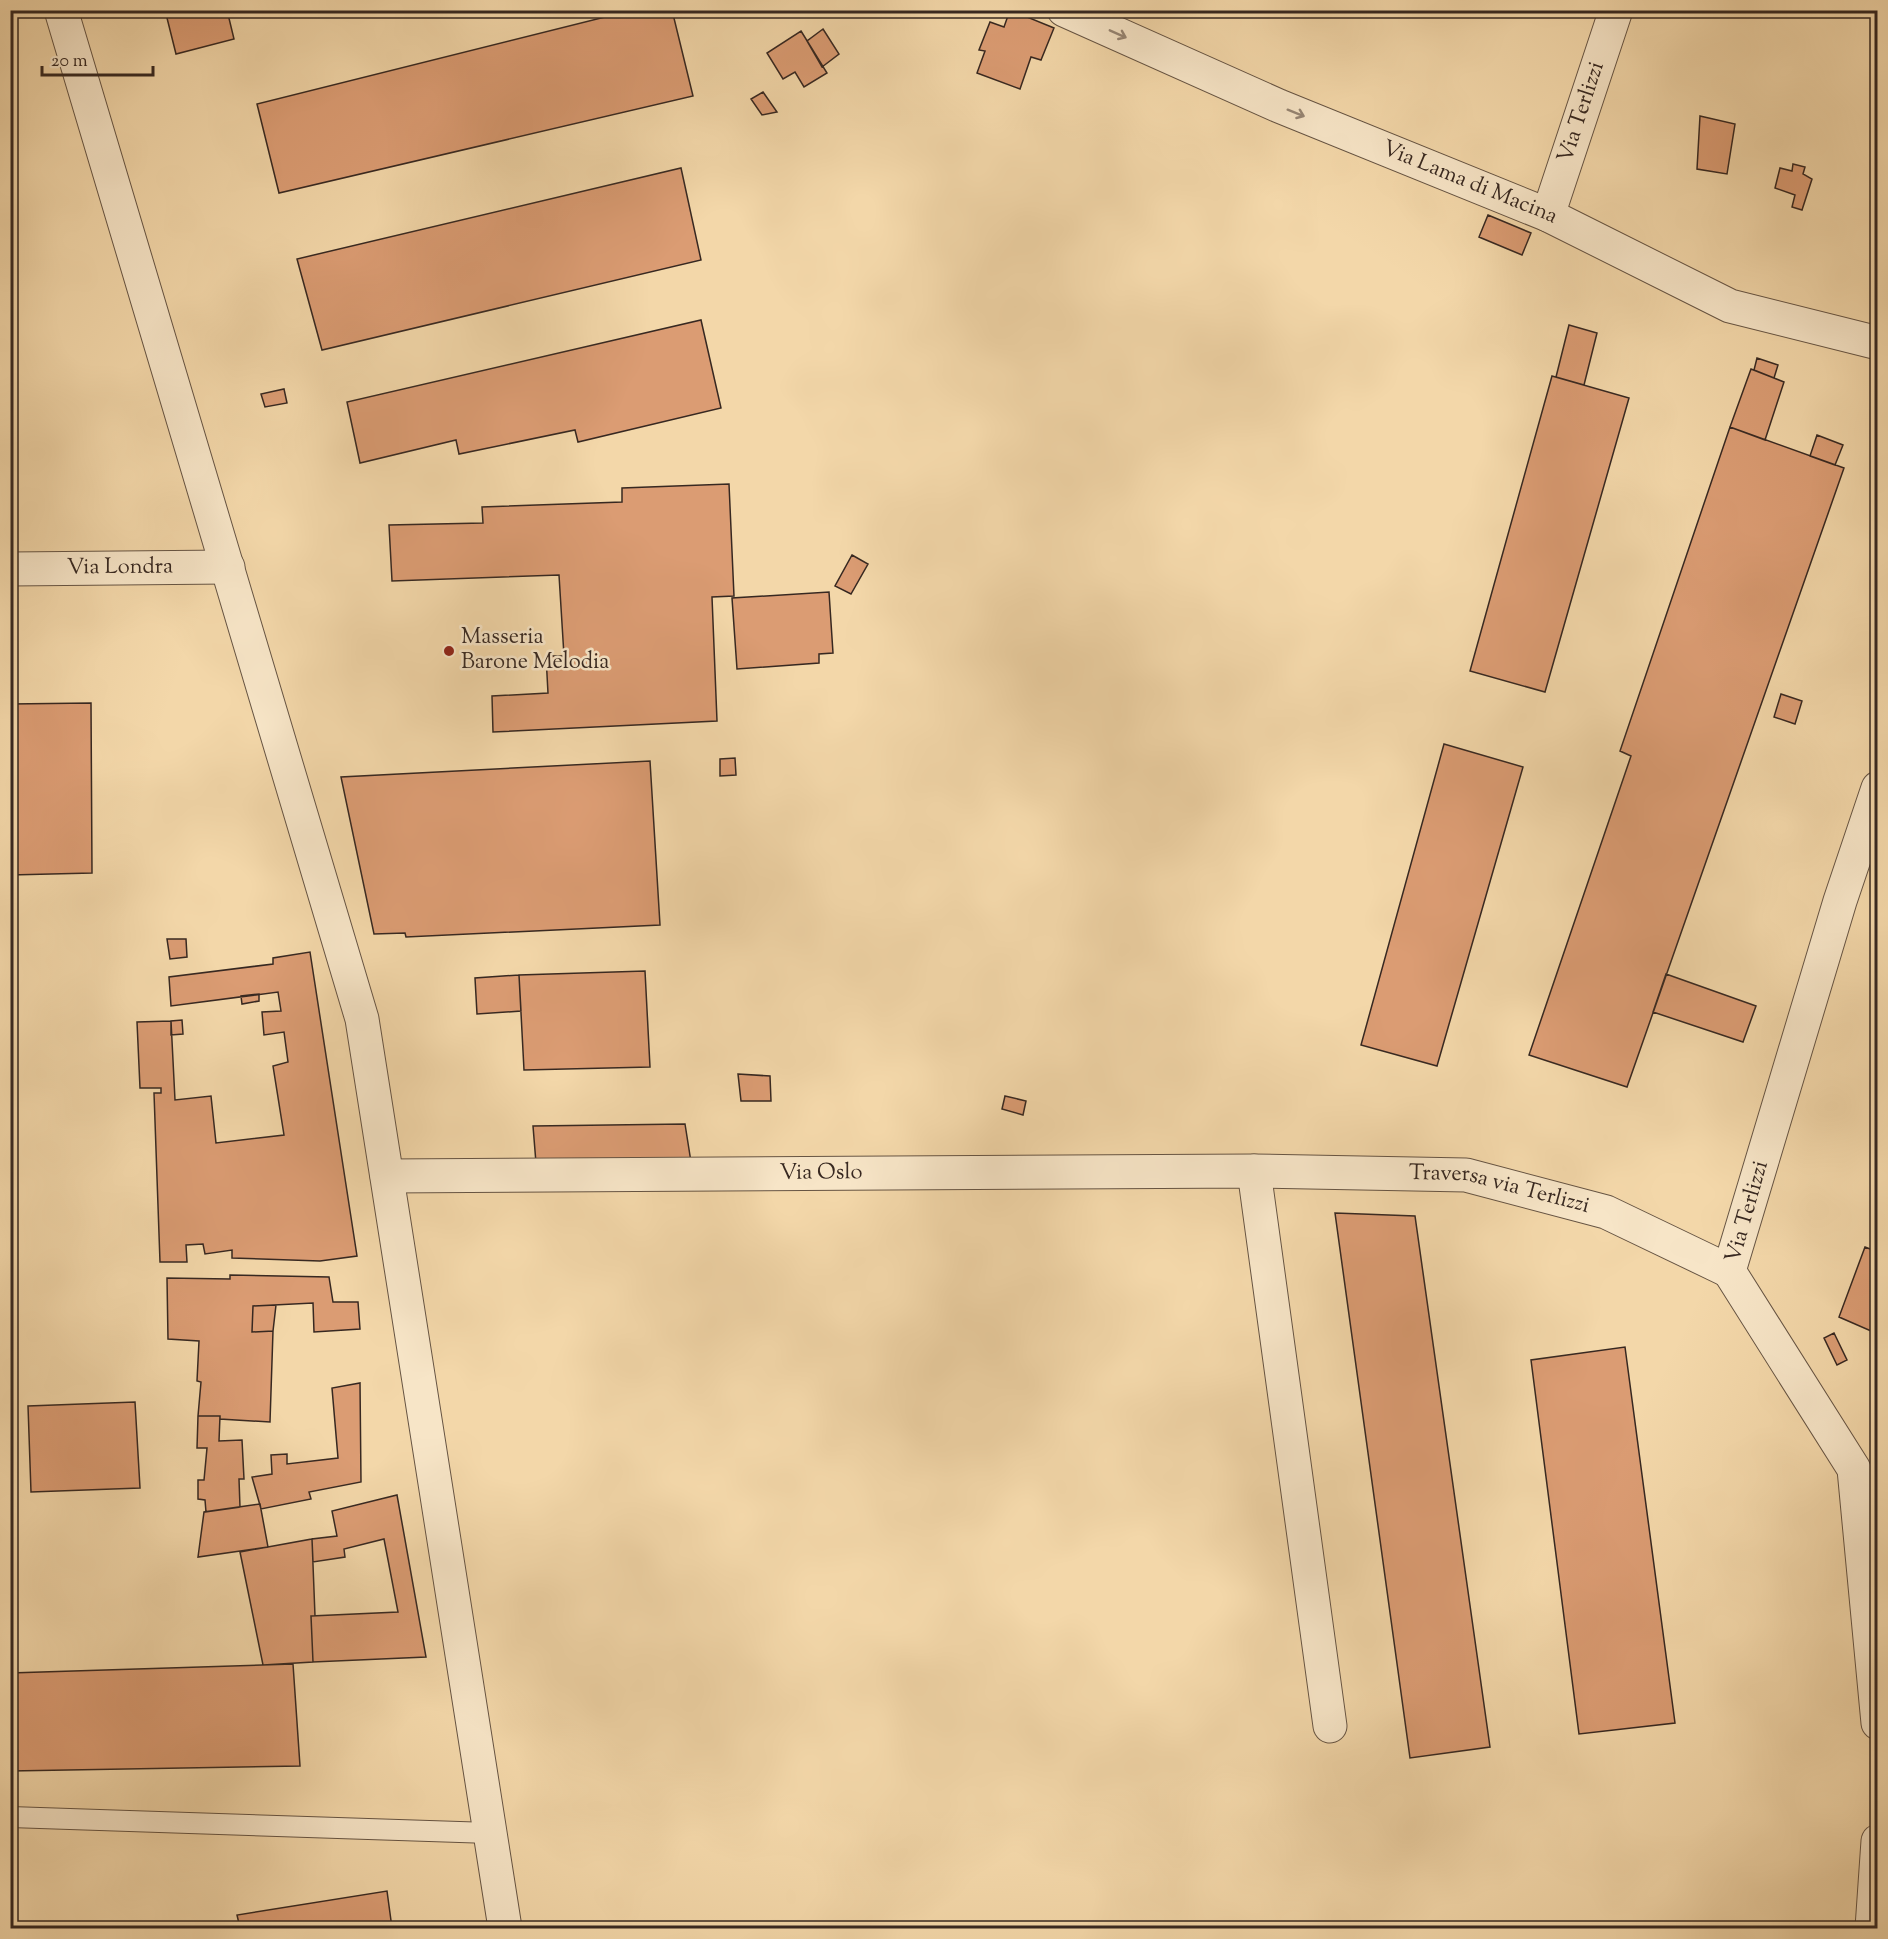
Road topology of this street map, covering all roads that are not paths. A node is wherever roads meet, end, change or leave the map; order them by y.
1 (60, 10) edge
2 (1064, 10) edge
3 (1616, 10) edge
4 (1548, 215) junction
5 (1878, 343) edge
6 (228, 567) junction
7 (10, 569) edge
8 (1878, 788) edge
9 (1254, 1172) junction
10 (387, 1176) junction
11 (1729, 1271) junction
12 (1878, 1723) edge
13 (1330, 1726) dead end
14 (10, 1817) edge
15 (490, 1833) junction
16 (1878, 1841) edge
17 (505, 1929) edge
18 (1872, 1929) edge

1 - 6 street
2 -> 4 street, Via Lama di Macina
3 - 4 street, Via Terlizzi
4 - 5 street, Via Lama di Macina
6 - 7 street, Via Londra
6 - 10 street
8 - 11 street, Via Terlizzi
9 - 10 street, Via Oslo
9 - 11 street, Traversa via Terlizzi
9 - 13 street
10 - 15 street
11 - 12 street, Via Terlizzi
14 - 15 lane
15 - 17 street
16 - 18 street

